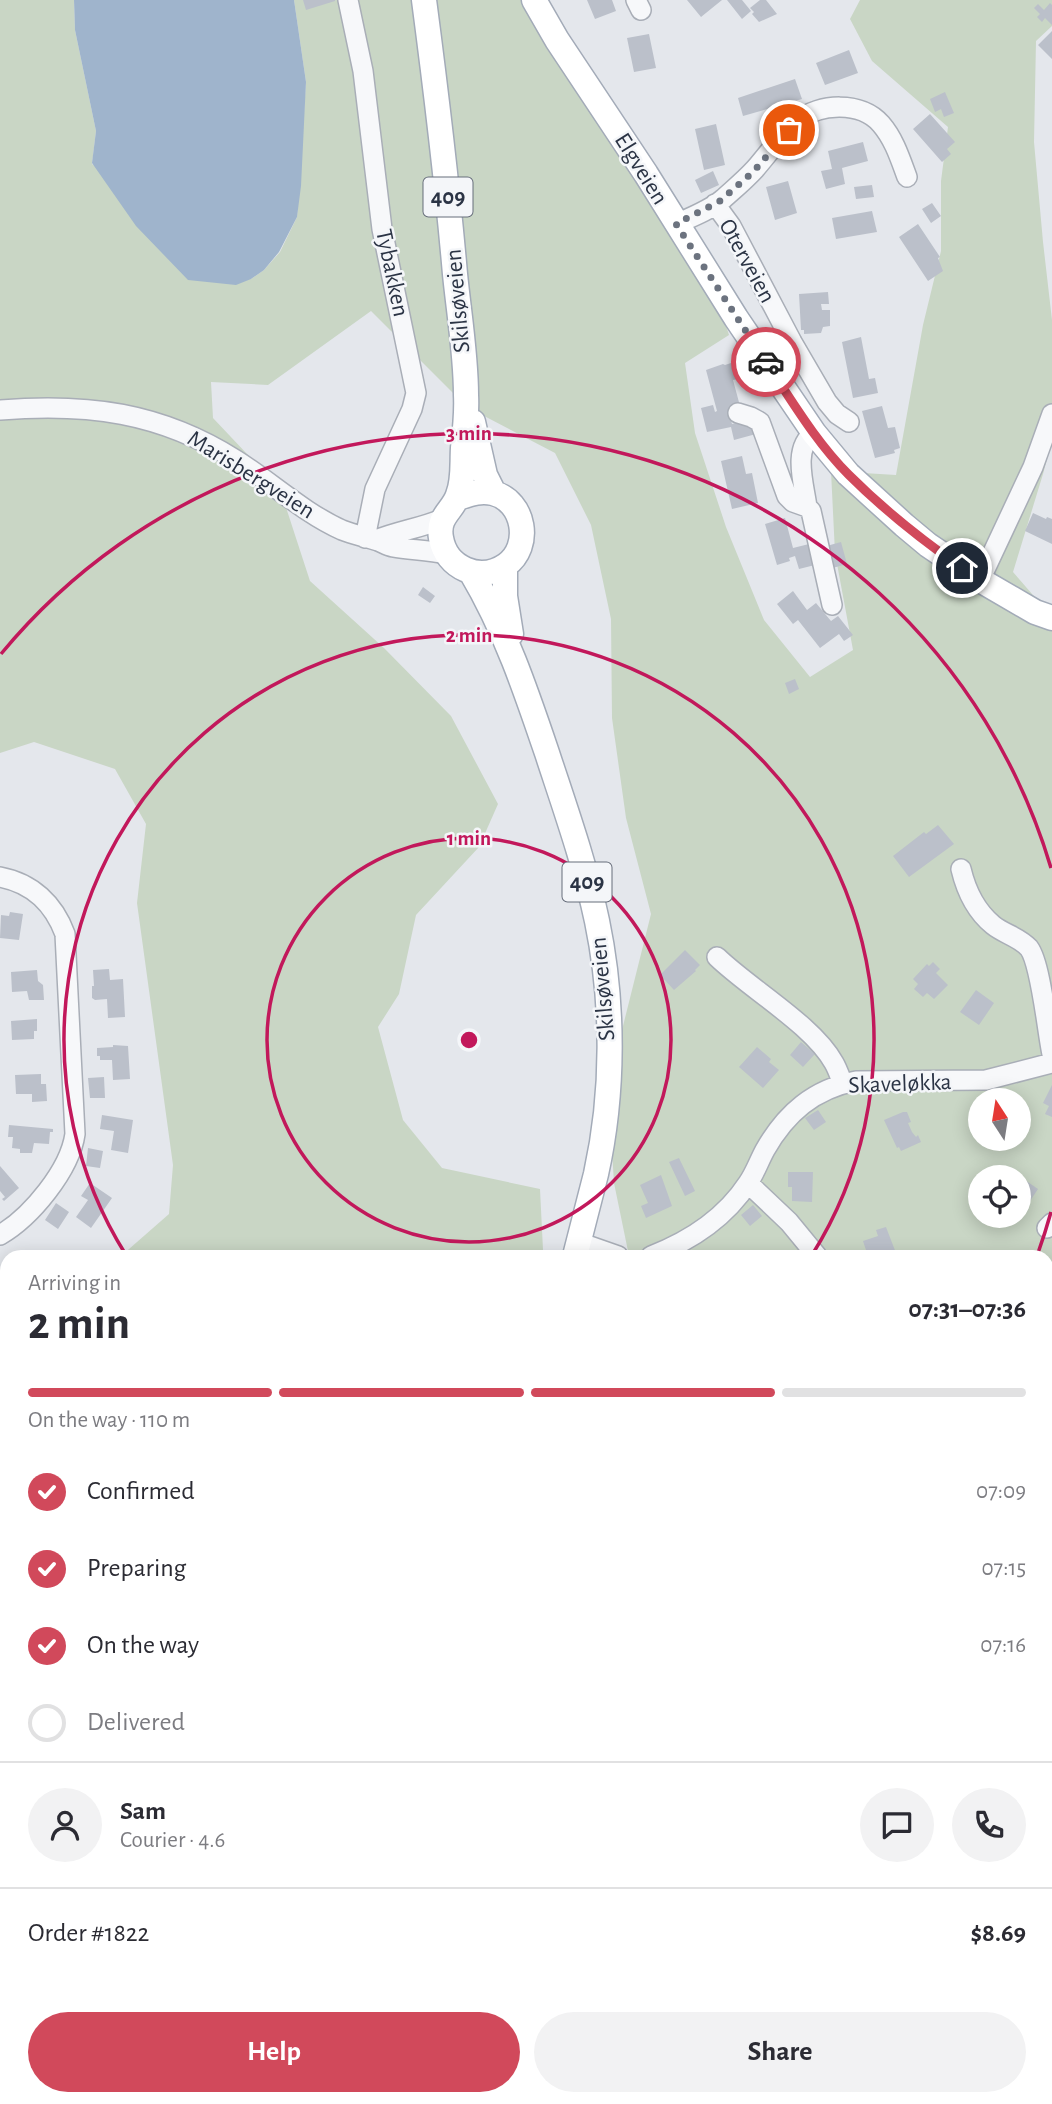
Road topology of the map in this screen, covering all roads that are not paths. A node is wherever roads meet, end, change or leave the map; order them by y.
1 (348, 0) edge
2 (424, 0) edge
3 (534, 0) edge
4 (907, 177) dead end
5 (715, 204) junction
6 (676, 224) junction
7 (467, 394) junction
8 (0, 410) edge
9 (738, 413) dead end
10 (1052, 414) edge
11 (849, 422) dead end
12 (814, 433) junction
13 (494, 493) junction
14 (458, 498) junction
15 (807, 507) junction
16 (437, 521) junction
17 (371, 539) junction
18 (440, 552) junction
19 (505, 566) junction
20 (471, 572) junction
21 (979, 580) junction
22 (832, 605) dead end
23 (1052, 618) edge
24 (516, 662) junction
25 (961, 869) dead end
26 (0, 877) edge
27 (717, 957) dead end
28 (1052, 1054) edge
29 (1052, 1063) edge
30 (843, 1084) junction
31 (748, 1183) junction
32 (0, 1235) edge
33 (577, 1249) edge
34 (679, 1250) edge
35 (812, 1250) edge

1 - 17 street, Tybakken
2 - 7 main road, Skilsøveien / 409
3 - 6 main road, Elgveien
4 - 5 street, Oterveien
5 - 6 street, Oterveien
5 - 11 street, Oterveien
6 - 12 main road, Elgveien
7 - 13 main road, Skilsøveien / 409
7 - 14 main road, Skilsøveien / 409
8 - 17 street, Marisbergveien
9 - 15 street
10 - 21 street
12 - 15 street
12 - 21 main road, Elgveien
13 - 14 main road
13 - 19 main road, Skilsøveien / 409
14 - 16 main road, Skilsøveien / 409
15 - 22 street
16 - 17 street
16 - 18 main road
17 - 18 street, Marisbergveien
18 - 20 main road, Skilsøveien / 409
19 - 20 main road
19 - 24 main road, Skilsøveien / 409
20 - 24 main road, Skilsøveien / 409
21 - 23 main road, Elgveien
24 - 33 main road, Skilsøveien / 409
25 - 28 street
26 - 32 street
27 - 30 street
29 - 30 street, Skaveløkka
30 - 31 street, Skaveløkka
31 - 34 street, Skaveløkka
31 - 35 street

